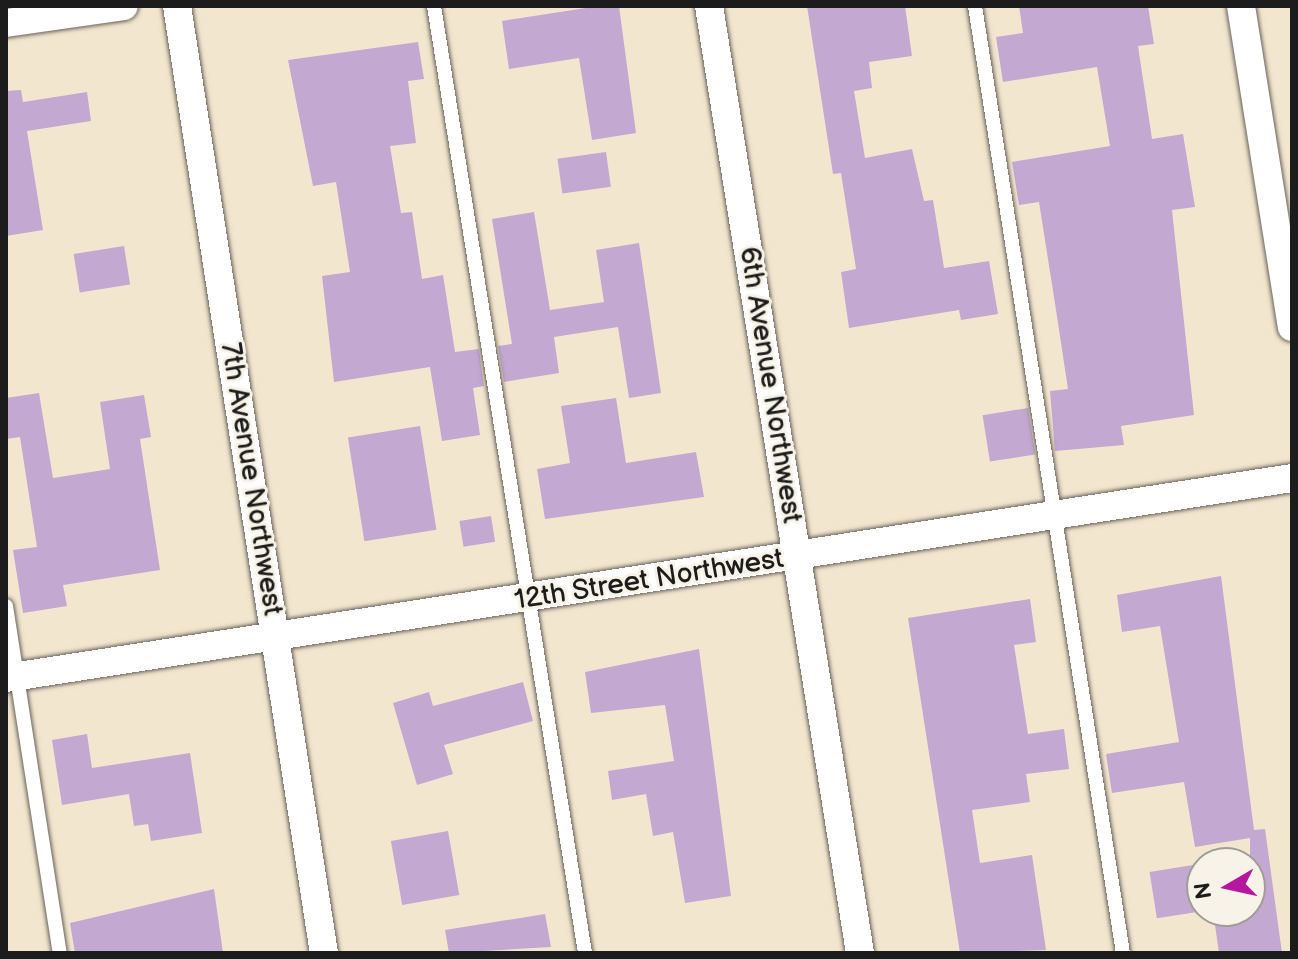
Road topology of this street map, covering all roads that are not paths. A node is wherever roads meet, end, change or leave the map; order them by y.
1 (124, 6) edge
2 (177, 6) edge
3 (434, 6) edge
4 (709, 6) edge
5 (975, 6) edge
6 (1241, 6) edge
7 (6, 23) edge
8 (1292, 327) edge
9 (1292, 478) edge
10 (1051, 517) junction
11 (797, 558) junction
12 (528, 598) junction
13 (6, 606) edge
14 (275, 636) junction
15 (11, 677) edge
16 (60, 953) edge
17 (324, 953) edge
18 (585, 953) edge
19 (860, 953) edge
20 (1123, 953) edge

1 - 7 street
2 - 14 street, 7th Avenue Northwest
3 - 12 lane
4 - 11 street, 6th Avenue Northwest
5 - 10 lane
6 - 8 street
9 - 10 street, 12th Street Northwest
10 - 11 street, 12th Street Northwest
10 - 20 lane
11 - 12 street, 12th Street Northwest
11 - 19 street, 6th Avenue Northwest
12 - 14 street, 12th Street Northwest
12 - 18 lane
13 - 15 lane
14 - 15 street, 12th Street Northwest
14 - 17 street, 7th Avenue Northwest
15 - 16 lane

